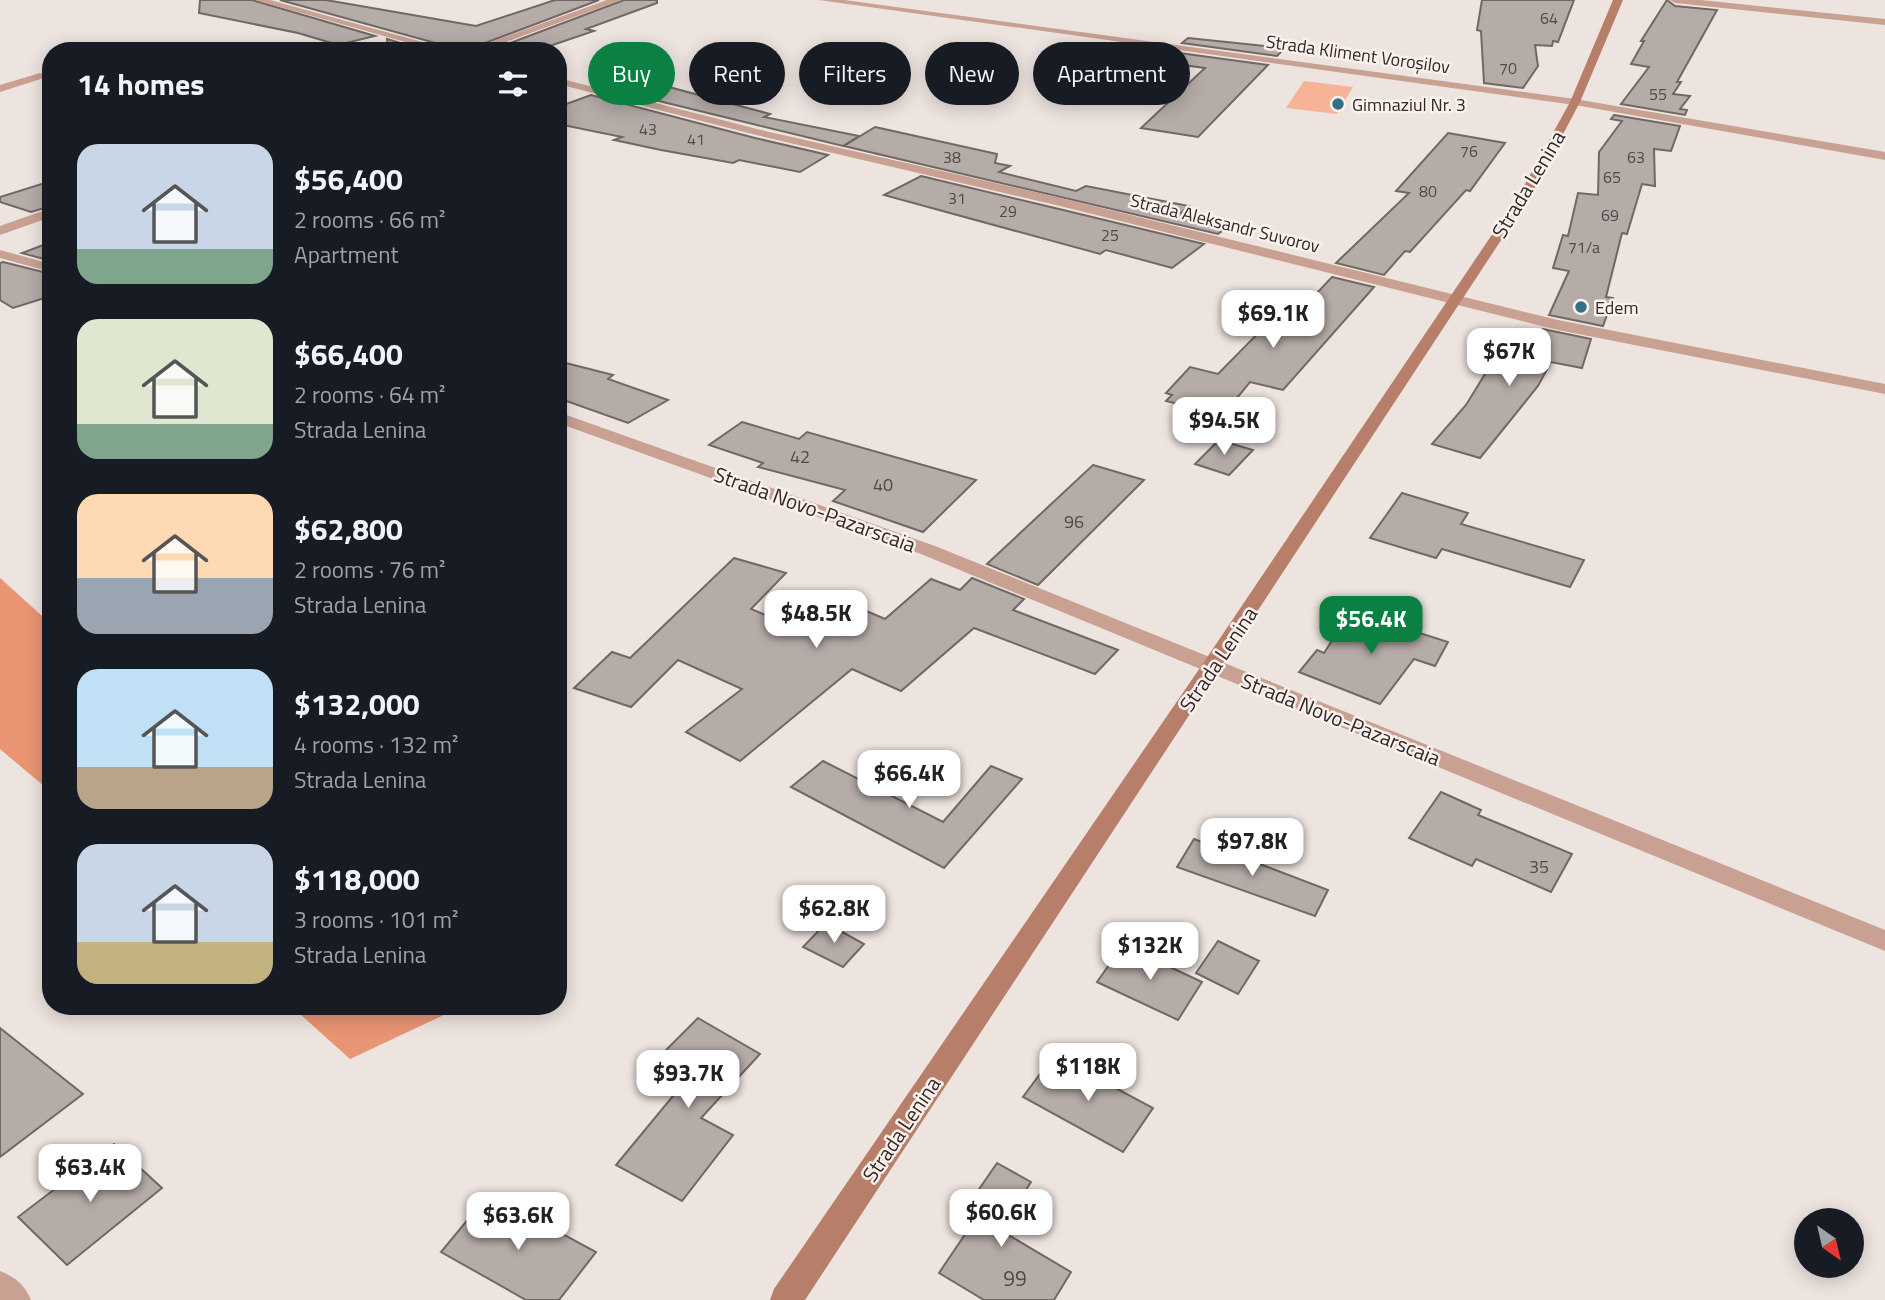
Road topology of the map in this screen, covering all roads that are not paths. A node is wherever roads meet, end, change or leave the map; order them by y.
1 (260, 0) edge
2 (616, 0) edge
3 (824, 0) edge
4 (1618, 0) edge
5 (1675, 0) edge
6 (1885, 22) edge
7 (416, 42) edge
8 (497, 42) edge
9 (40, 76) dead end
10 (567, 83) edge
11 (0, 89) edge
12 (1575, 102) junction
13 (1885, 156) edge
14 (42, 215) edge
15 (0, 231) edge
16 (0, 254) edge
17 (42, 266) edge
18 (1455, 301) junction
19 (1885, 389) edge
20 (567, 420) edge
21 (1212, 667) junction
22 (1885, 941) edge
23 (0, 1287) edge
24 (15, 1300) edge
25 (786, 1300) edge

1 - 7 street
2 - 8 street
3 - 12 street, Strada Kliment Voroșilov
4 - 12 street, Strada Lenina
5 - 6 street
9 - 11 street
10 - 18 street, Strada Aleksandr Suvorov
12 - 13 street, Strada Kliment Voroșilov
12 - 18 street, Strada Lenina
14 - 15 street
16 - 17 street
18 - 19 street, Strada Aleksandr Suvorov
18 - 21 street, Strada Lenina
20 - 21 street, Strada Novo-Pazarscaia
21 - 22 street, Strada Novo-Pazarscaia
21 - 25 street, Strada Lenina
23 - 24 street

